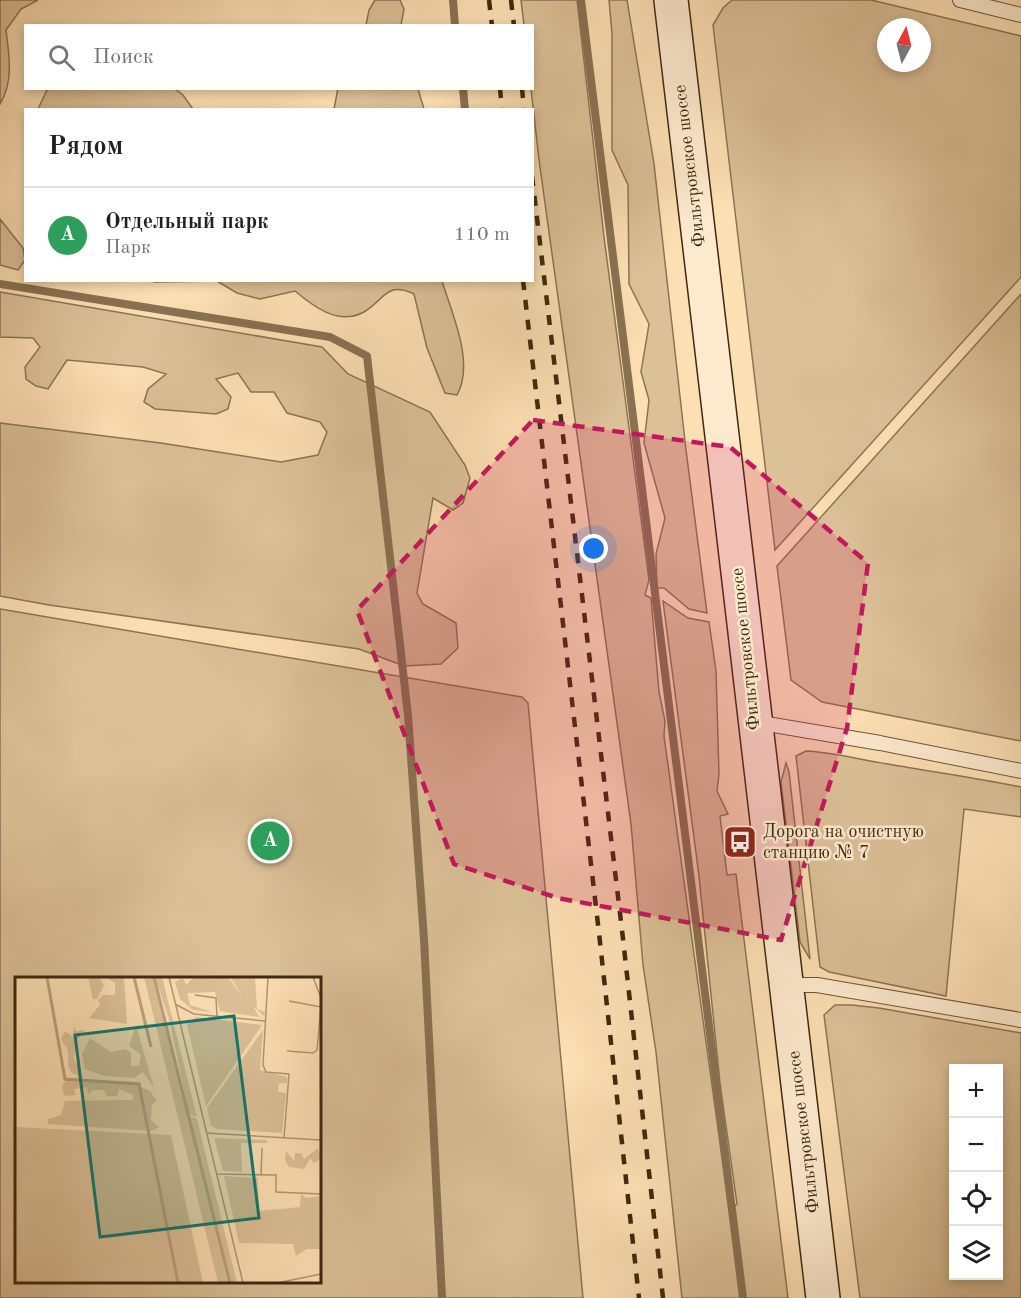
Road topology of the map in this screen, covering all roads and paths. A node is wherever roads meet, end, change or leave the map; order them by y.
1 (671, 0) edge
2 (960, 0) edge
3 (1021, 15) edge
4 (754, 722) junction
5 (1021, 771) edge
6 (786, 985) junction
7 (1021, 1020) edge
8 (824, 1298) edge

1 - 4 main road, Фильтровское шоссе
2 - 3 lane
4 - 5 lane
4 - 6 main road, Фильтровское шоссе
6 - 7 lane
6 - 8 main road, Фильтровское шоссе

